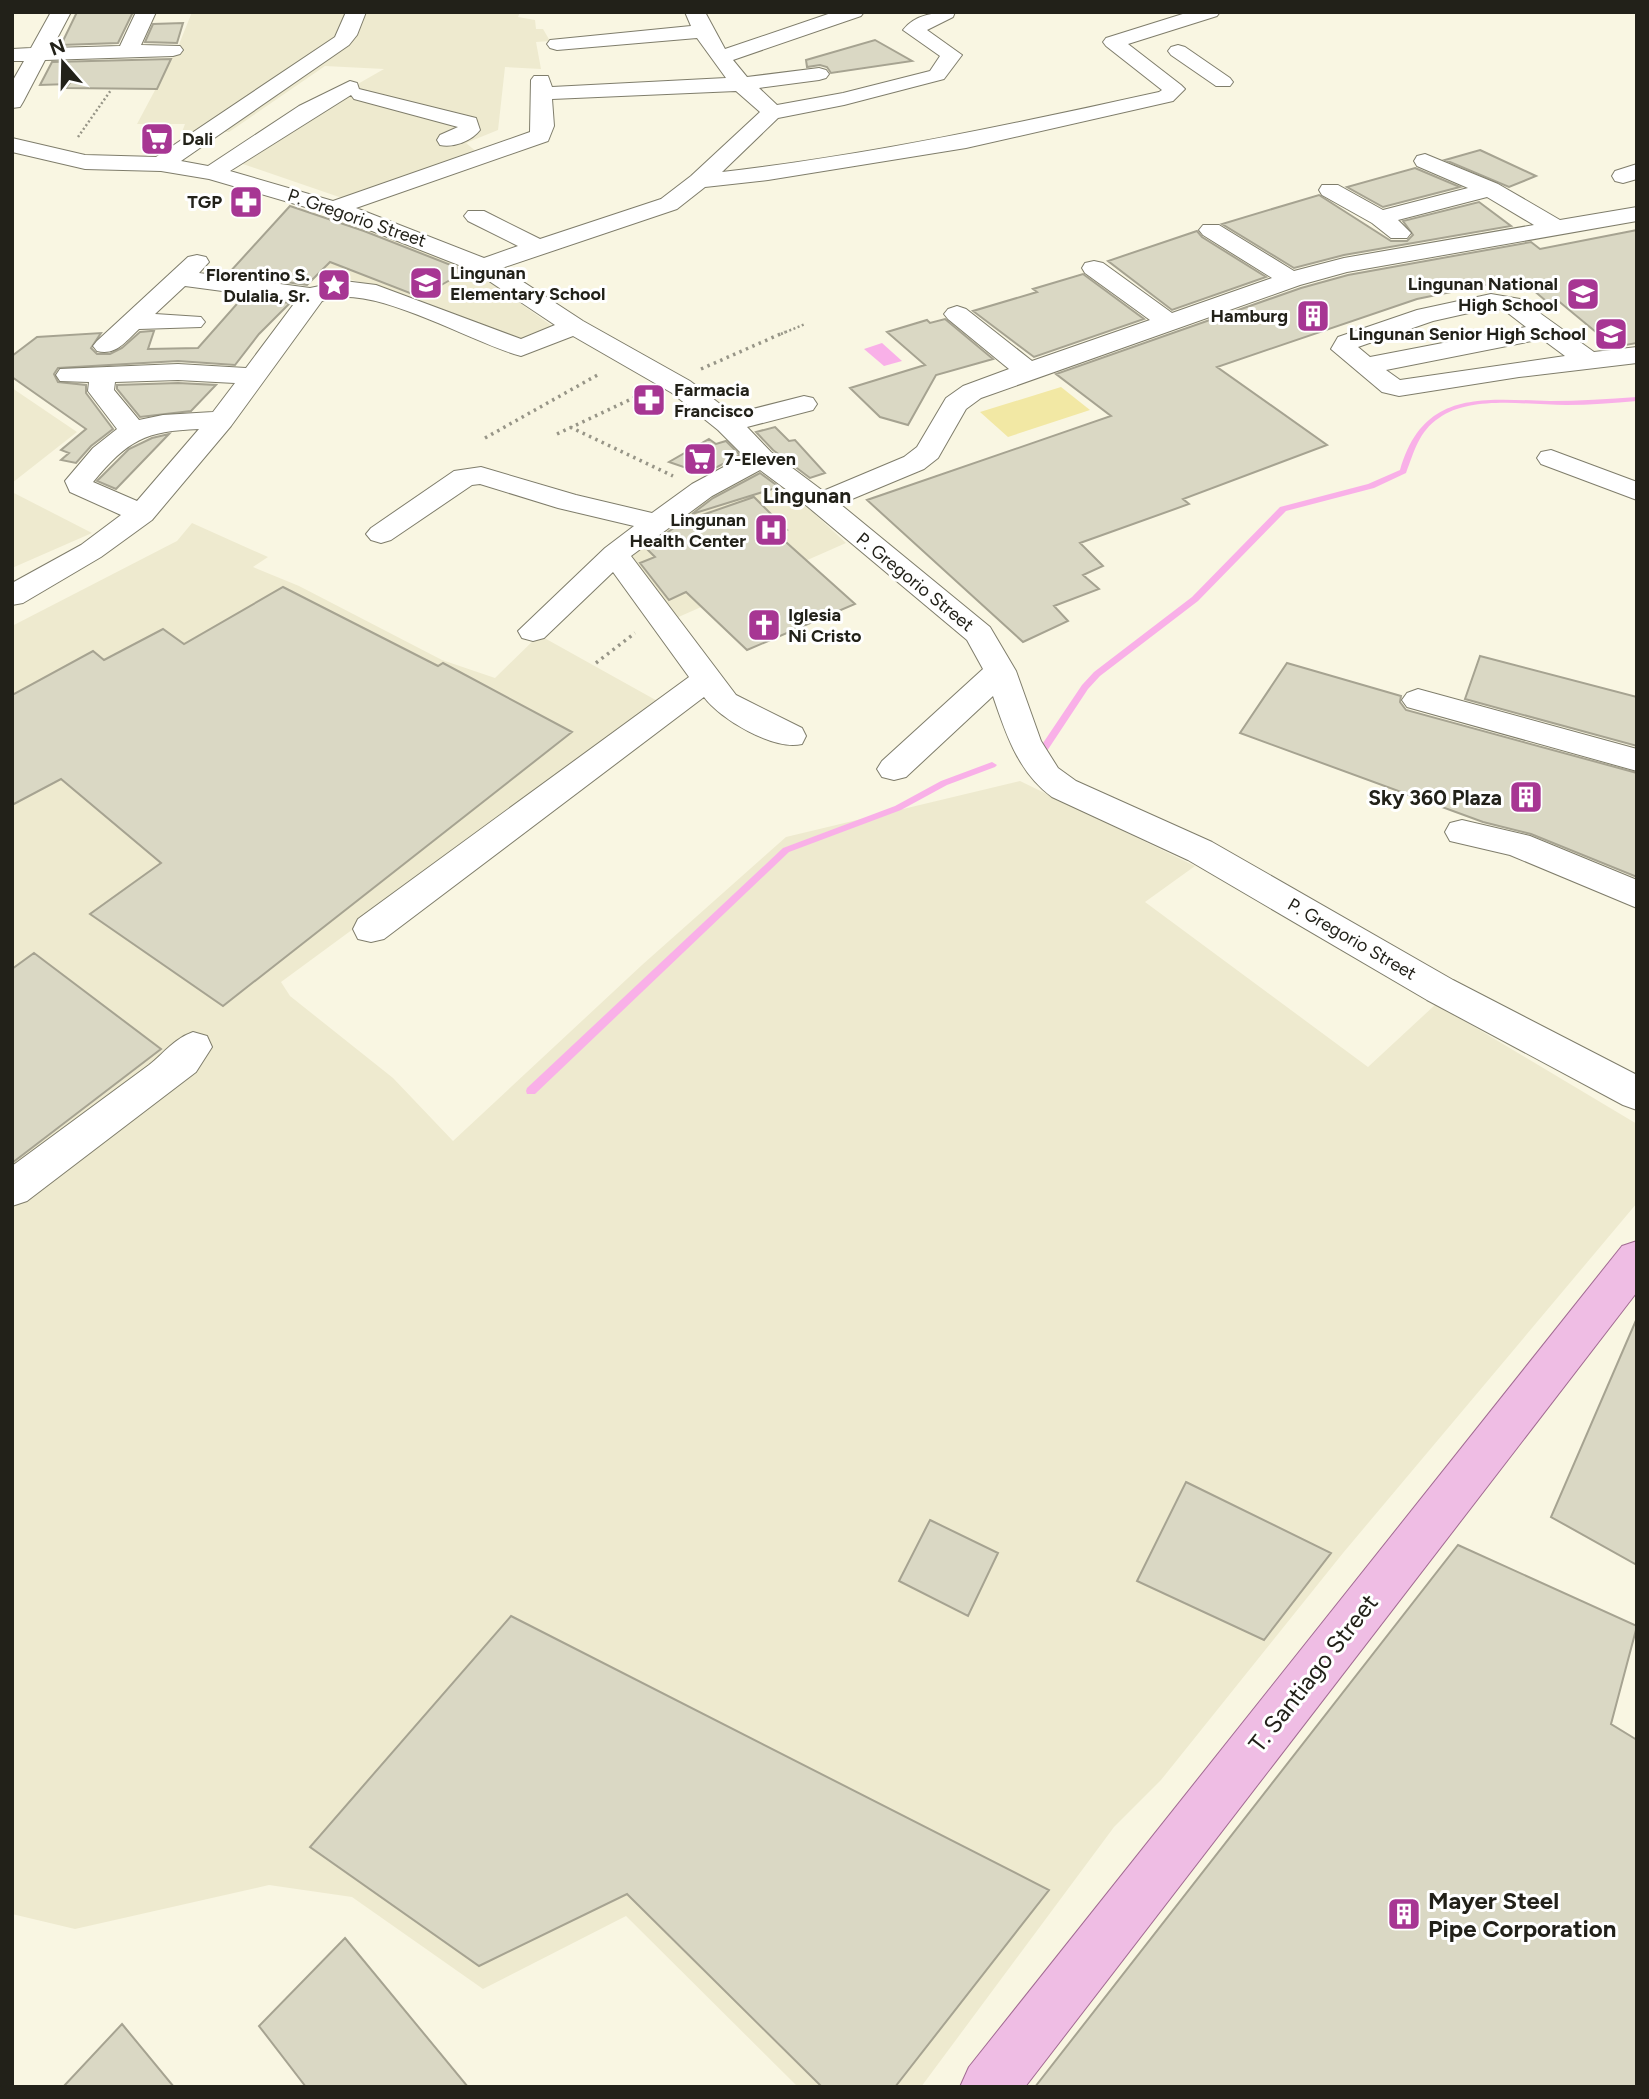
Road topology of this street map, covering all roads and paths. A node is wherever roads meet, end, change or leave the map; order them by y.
1 (61, 12) edge
2 (146, 12) edge
3 (355, 12) edge
4 (854, 12) edge
5 (1210, 12) edge
6 (946, 13) edge
7 (829, 15) edge
8 (699, 22) edge
9 (905, 39) dead end
10 (557, 44) dead end
11 (173, 50) dead end
12 (128, 51) junction
13 (1178, 51) dead end
14 (12, 55) edge
15 (40, 55) junction
16 (722, 57) junction
17 (947, 64) junction
18 (819, 74) dead end
19 (1223, 82) dead end
20 (742, 84) junction
21 (111, 90) dead end
22 (12, 102) edge
23 (771, 113) junction
24 (448, 140) dead end
25 (12, 145) edge
26 (39, 152) junction
27 (63, 158) junction
28 (1425, 161) dead end
29 (162, 164) junction
30 (12, 168) edge
31 (212, 173) junction
32 (699, 181) junction
33 (1490, 189) junction
34 (646, 190) dead end
35 (1330, 190) dead end
36 (668, 204) junction
37 (334, 208) junction
38 (1637, 214) edge
39 (476, 216) dead end
40 (1380, 218) junction
41 (1556, 228) junction
42 (1211, 230) dead end
43 (538, 247) junction
44 (1420, 251) junction
45 (200, 259) dead end
46 (483, 266) junction
47 (1094, 268) dead end
48 (180, 278) junction
49 (1291, 280) junction
50 (313, 296) junction
51 (957, 314) dead end
52 (132, 321) junction
53 (192, 322) dead end
54 (1169, 322) junction
55 (805, 324) dead end
56 (574, 326) junction
57 (1548, 330) junction
58 (106, 346) dead end
59 (1637, 355) edge
60 (630, 358) junction
61 (1588, 360) junction
62 (1365, 366) junction
63 (1028, 371) junction
64 (103, 374) junction
65 (69, 375) dead end
66 (253, 376) junction
67 (671, 382) junction
68 (804, 404) dead end
69 (221, 419) junction
70 (728, 424) junction
71 (570, 427) junction
72 (133, 431) junction
73 (557, 434) dead end
74 (485, 438) dead end
75 (761, 458) junction
76 (1551, 458) dead end
77 (702, 490) junction
78 (1637, 492) edge
79 (811, 497) junction
80 (142, 514) junction
81 (659, 523) junction
82 (381, 534) dead end
83 (615, 554) junction
84 (12, 596) edge
85 (661, 613) junction
86 (533, 631) dead end
87 (596, 663) dead end
88 (1000, 671) junction
89 (707, 679) junction
90 (1418, 700) dead end
91 (790, 736) dead end
92 (1637, 760) edge
93 (894, 769) dead end
94 (1462, 832) dead end
95 (1637, 895) edge
96 (371, 929) dead end
97 (193, 1047) dead end
98 (1637, 1094) edge
99 (12, 1189) edge
100 (1637, 1259) edge
101 (989, 2087) edge

1 - 15 street
2 - 12 street
3 - 29 street
4 - 7 street
5 - 32 street
6 - 17 street
7 - 16 street
8 - 10 street
8 - 16 street
9 - 17 street
11 - 12 street
12 - 15 street
13 - 19 street
14 - 15 street
15 - 22 street
16 - 20 street
17 - 23 street
18 - 20 street
20 - 23 street
20 - 37 street
21 - 27 path
23 - 32 street
24 - 31 street
25 - 26 street, P. Gregorio Street
26 - 27 street, P. Gregorio Street
26 - 30 street
27 - 29 street, P. Gregorio Street
28 - 33 street
29 - 31 street, P. Gregorio Street
31 - 37 street, P. Gregorio Street
32 - 36 street
33 - 40 street
33 - 41 street
34 - 36 street
35 - 40 street
36 - 43 street
37 - 46 street, P. Gregorio Street
38 - 41 street
39 - 43 street
40 - 44 street
41 - 44 street
42 - 49 street
43 - 46 street
44 - 49 street
45 - 48 street
46 - 56 street, P. Gregorio Street
47 - 54 street
48 - 50 street
48 - 52 street
49 - 54 street
50 - 56 street
50 - 66 street
51 - 63 street
52 - 53 street
52 - 58 street
54 - 63 street
55 - 67 path
56 - 60 street, P. Gregorio Street
57 - 61 street
57 - 62 street
57 - 62 street
59 - 61 street
60 - 67 street, P. Gregorio Street
60 - 74 path
61 - 62 street
63 - 79 street
64 - 65 street
64 - 66 street
64 - 72 street
66 - 69 street
67 - 70 street, P. Gregorio Street
67 - 71 path
68 - 70 street
69 - 72 street
69 - 80 street
70 - 75 street, P. Gregorio Street
71 - 73 path
71 - 77 path
72 - 80 street
75 - 77 street
75 - 79 street, P. Gregorio Street
76 - 78 street
77 - 81 street
79 - 88 street, P. Gregorio Street
80 - 84 street
81 - 82 street
81 - 83 street
83 - 85 street
83 - 86 street
85 - 87 path
85 - 89 street
88 - 93 street
88 - 98 street, P. Gregorio Street
89 - 91 street
89 - 96 street
90 - 92 street
94 - 95 street
97 - 99 street
100 - 101 main road, T. Santiago Street

